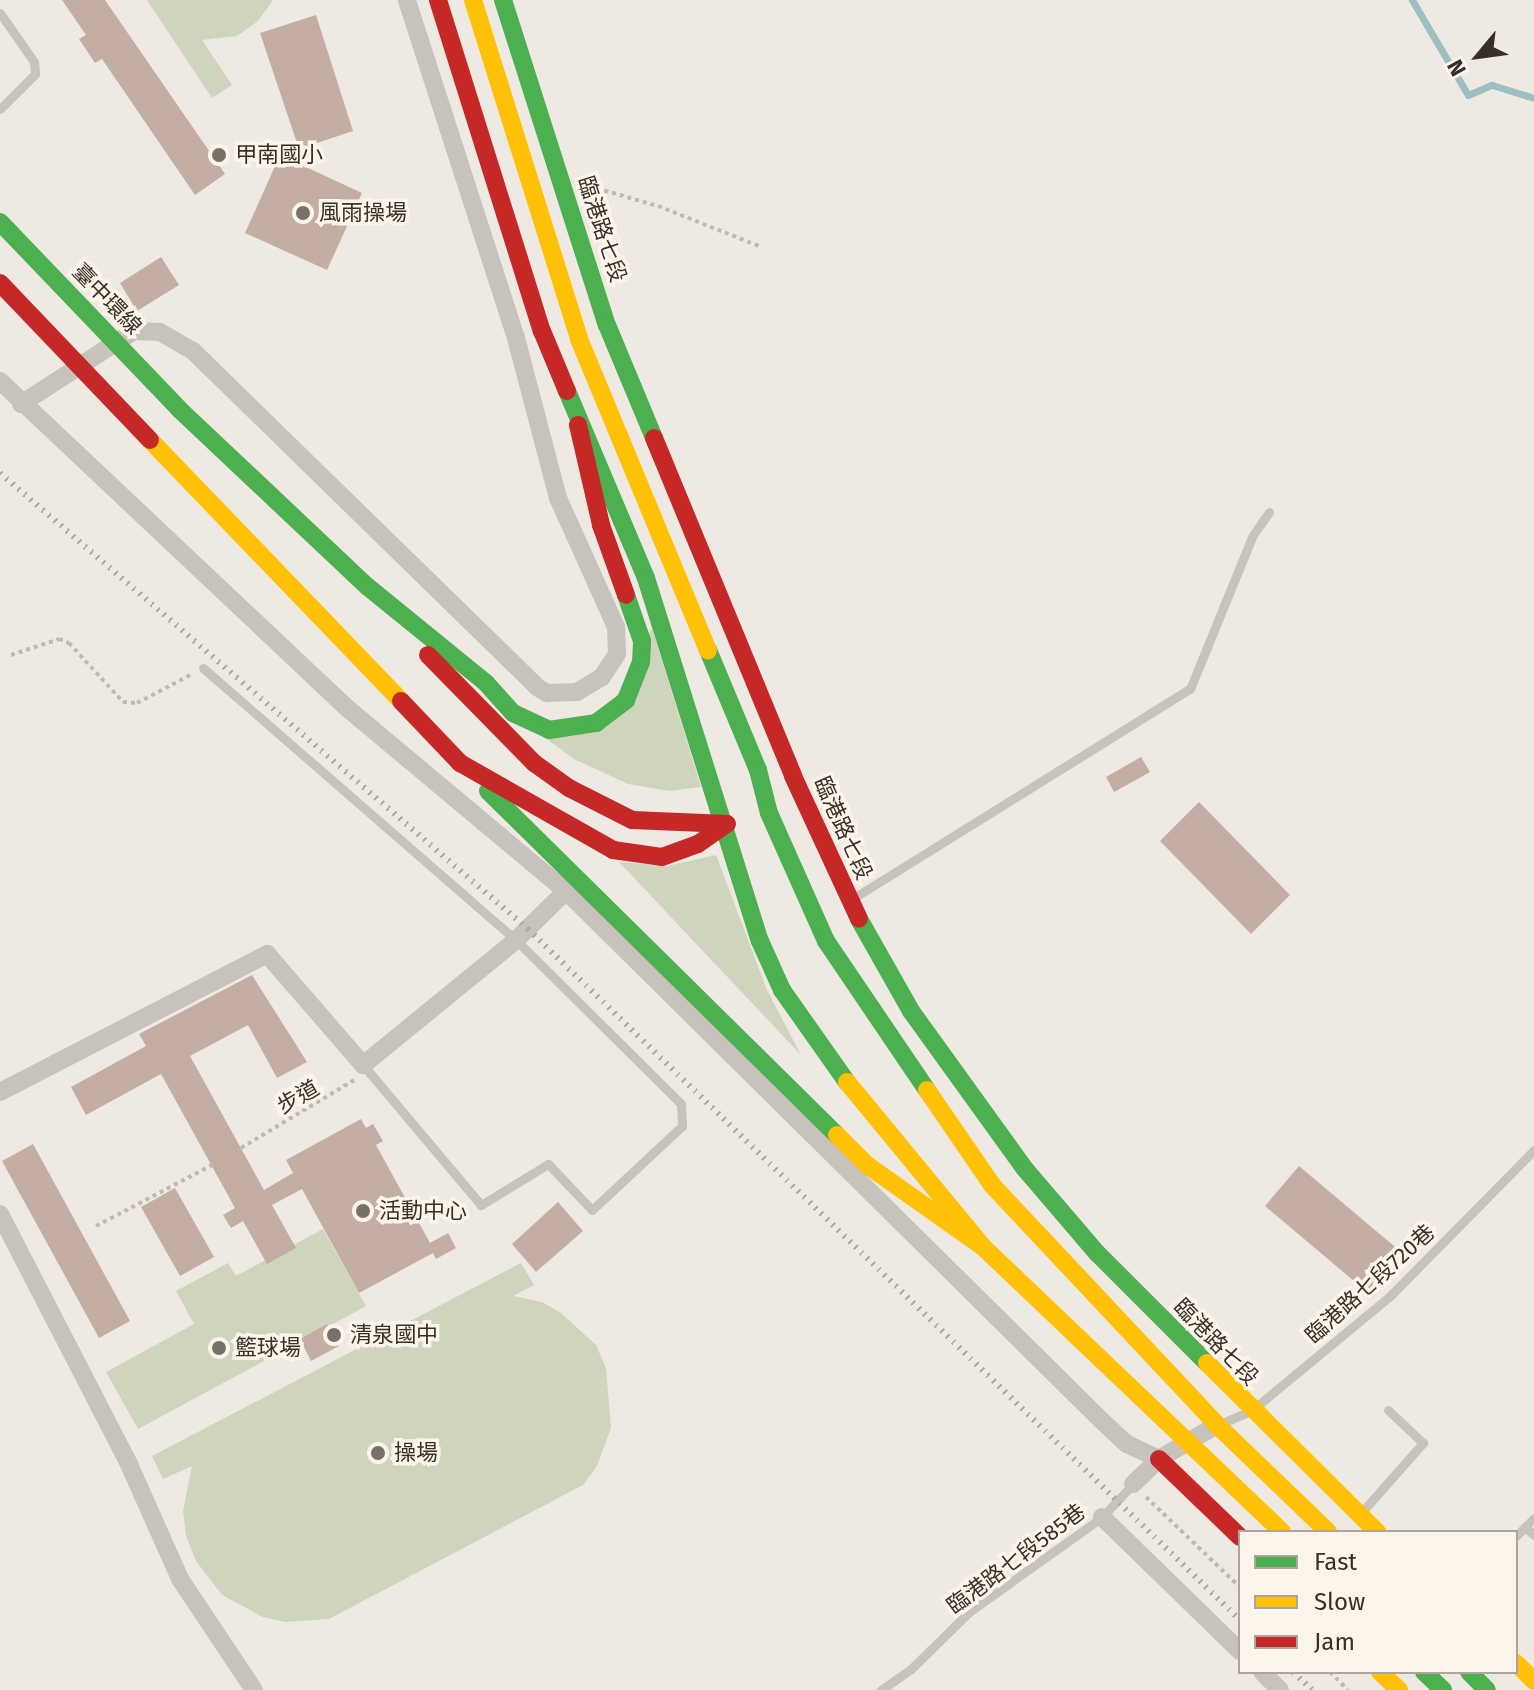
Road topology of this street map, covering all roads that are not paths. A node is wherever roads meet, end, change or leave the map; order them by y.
1 (407, 0) edge
2 (438, 0) edge
3 (473, 0) edge
4 (503, 0) edge
5 (0, 13) edge
6 (0, 109) edge
7 (0, 222) edge
8 (0, 283) edge
9 (607, 325) junction
10 (579, 339) junction
11 (0, 381) edge
12 (21, 404) junction
13 (578, 425) junction
14 (1269, 512) dead end
15 (368, 587) junction
16 (203, 668) road end
17 (460, 763) junction
18 (748, 819) junction
19 (566, 891) junction
20 (849, 901) junction
21 (516, 940) junction
22 (363, 1065) junction
23 (0, 1092) edge
24 (1534, 1150) edge
25 (0, 1214) edge
26 (982, 1246) junction
27 (1388, 1410) dead end
28 (1251, 1411) junction
29 (1217, 1425) junction
30 (1189, 1441) junction
31 (1159, 1459) junction
32 (1133, 1484) joint
33 (1359, 1516) junction
34 (1102, 1517) junction
35 (1534, 1518) edge
36 (1525, 1527) junction
37 (1280, 1530) edge
38 (1326, 1530) edge
39 (1375, 1530) edge
40 (1518, 1534) edge
41 (1238, 1535) edge
42 (1534, 1535) edge
43 (1238, 1649) edge
44 (1518, 1665) edge
45 (1264, 1674) edge
46 (1382, 1674) edge
47 (1426, 1674) edge
48 (1471, 1674) edge
49 (1534, 1681) edge
50 (254, 1690) edge
51 (881, 1690) edge
52 (1280, 1690) edge
53 (1399, 1690) edge
54 (1443, 1690) edge
55 (1487, 1690) edge

1 - 12 street
2 - 13 main road
3 - 10 main road
4 - 9 main road, 臨港路七段
5 - 6 lane
7 - 15 main road, 臺中環線, bridge
8 - 17 main road, bridge
9 - 10 main road
9 - 20 main road, 臨港路七段
10 - 18 main road
11 - 12 street
12 - 19 street
13 - 15 main road
13 - 18 main road
14 - 20 lane
15 - 18 main road
16 - 21 lane
17 - 18 main road
17 - 26 main road
18 - 26 main road
18 - 29 main road
19 - 21 street
19 - 31 street
20 - 28 main road, 臨港路七段
21 - 22 street
21 - 22 lane
22 - 23 street
24 - 28 lane, 臨港路七段720巷
25 - 50 street
26 - 30 main road
27 - 33 lane
28 - 29 lane, 臨港路七段720巷
28 - 33 main road, 臨港路七段
29 - 30 street
29 - 38 main road
30 - 31 street
30 - 37 main road
31 - 32 street
31 - 41 main road
32 - 34 lane, 臨港路七段585巷
33 - 39 main road, 臨港路七段
34 - 43 street
34 - 51 lane, 臨港路七段585巷
35 - 36 lane
36 - 40 lane
36 - 42 lane
44 - 49 main road
45 - 52 street
46 - 53 main road
47 - 54 main road
48 - 55 main road

